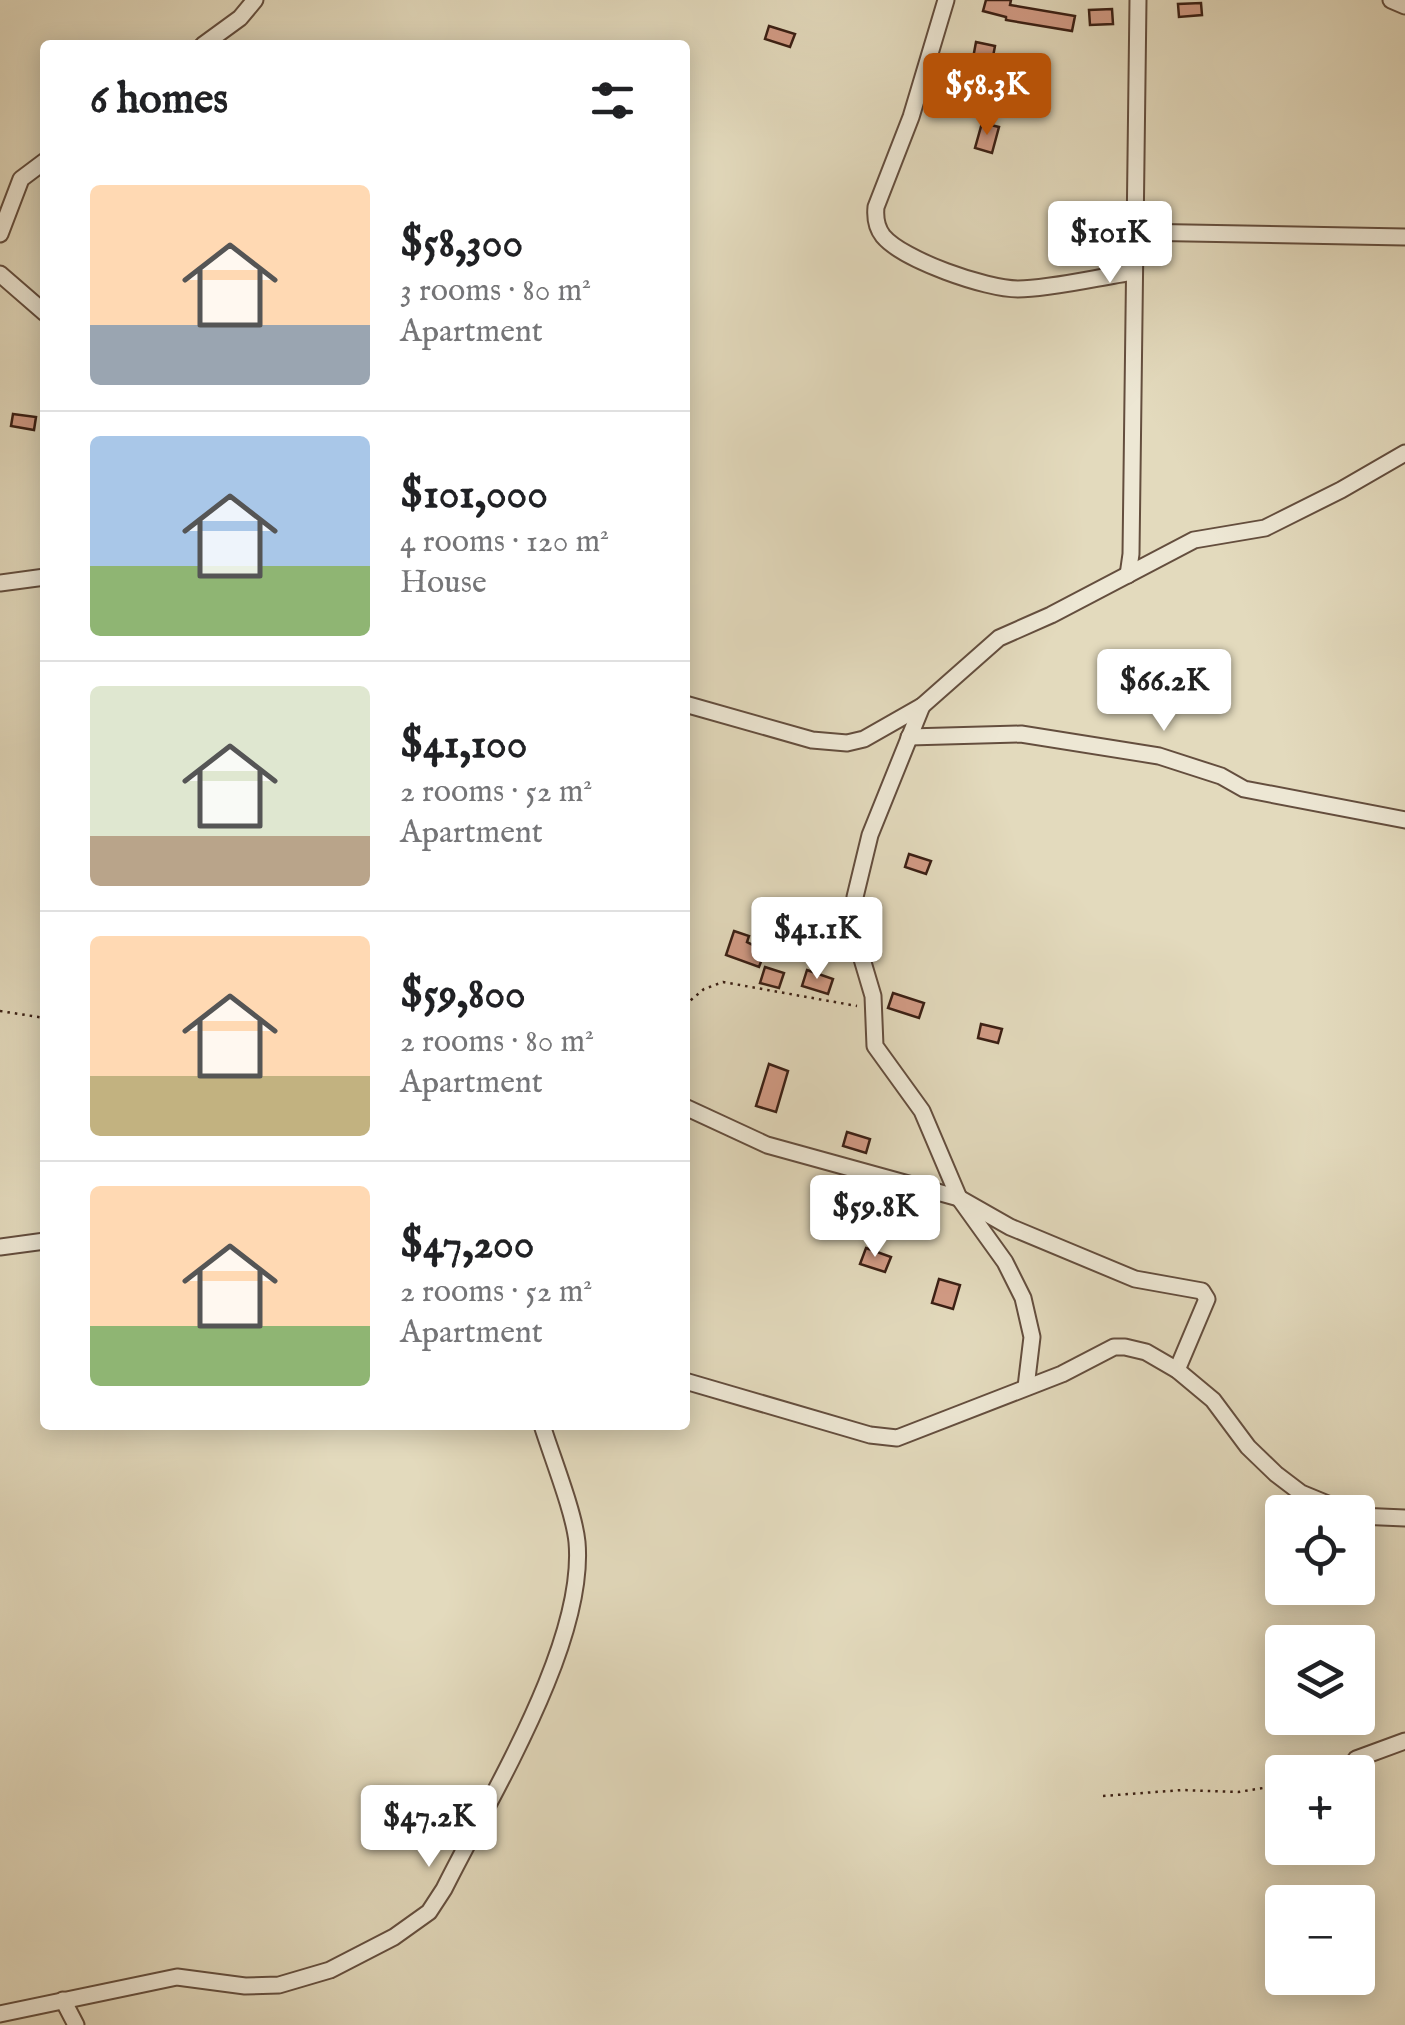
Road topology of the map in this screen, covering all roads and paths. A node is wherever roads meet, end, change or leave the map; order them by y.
1 (255, 0) edge
2 (946, 0) edge
3 (1138, 0) edge
4 (1391, 0) edge
5 (1405, 6) edge
6 (209, 40) edge
7 (40, 165) edge
8 (1133, 232) junction
9 (0, 234) edge
10 (1405, 237) edge
11 (1133, 272) junction
12 (0, 274) edge
13 (40, 310) edge
14 (1405, 453) edge
15 (1128, 575) junction
16 (40, 579) edge
17 (0, 583) edge
18 (690, 705) edge
19 (922, 706) junction
20 (909, 737) junction
21 (1405, 820) edge
22 (690, 1000) edge
23 (873, 1010) junction
24 (0, 1011) edge
25 (40, 1017) edge
26 (690, 1109) edge
27 (958, 1198) junction
28 (40, 1242) edge
29 (0, 1247) edge
30 (1177, 1370) junction
31 (690, 1382) edge
32 (1026, 1388) junction
33 (543, 1430) edge
34 (1306, 1495) edge
35 (1375, 1517) edge
36 (1405, 1518) edge
37 (1405, 1741) edge
38 (1367, 1755) edge
39 (1265, 1788) edge
40 (1103, 1796) dead end
41 (63, 2000) junction
42 (0, 2014) edge
43 (76, 2025) edge

1 - 6 street
2 - 11 street
3 - 8 street
4 - 5 street
7 - 9 street
8 - 10 street
8 - 11 street
11 - 15 street
12 - 13 street
14 - 15 street
15 - 19 street
16 - 17 street
18 - 19 street
19 - 20 street
20 - 21 street
20 - 23 street
22 - 23 path
23 - 27 street
24 - 25 path
26 - 27 street
27 - 30 street
27 - 32 street
28 - 29 street
30 - 32 street
30 - 34 street
31 - 32 street
33 - 41 street
35 - 36 street
37 - 38 street
39 - 40 path
41 - 42 street
41 - 43 street

